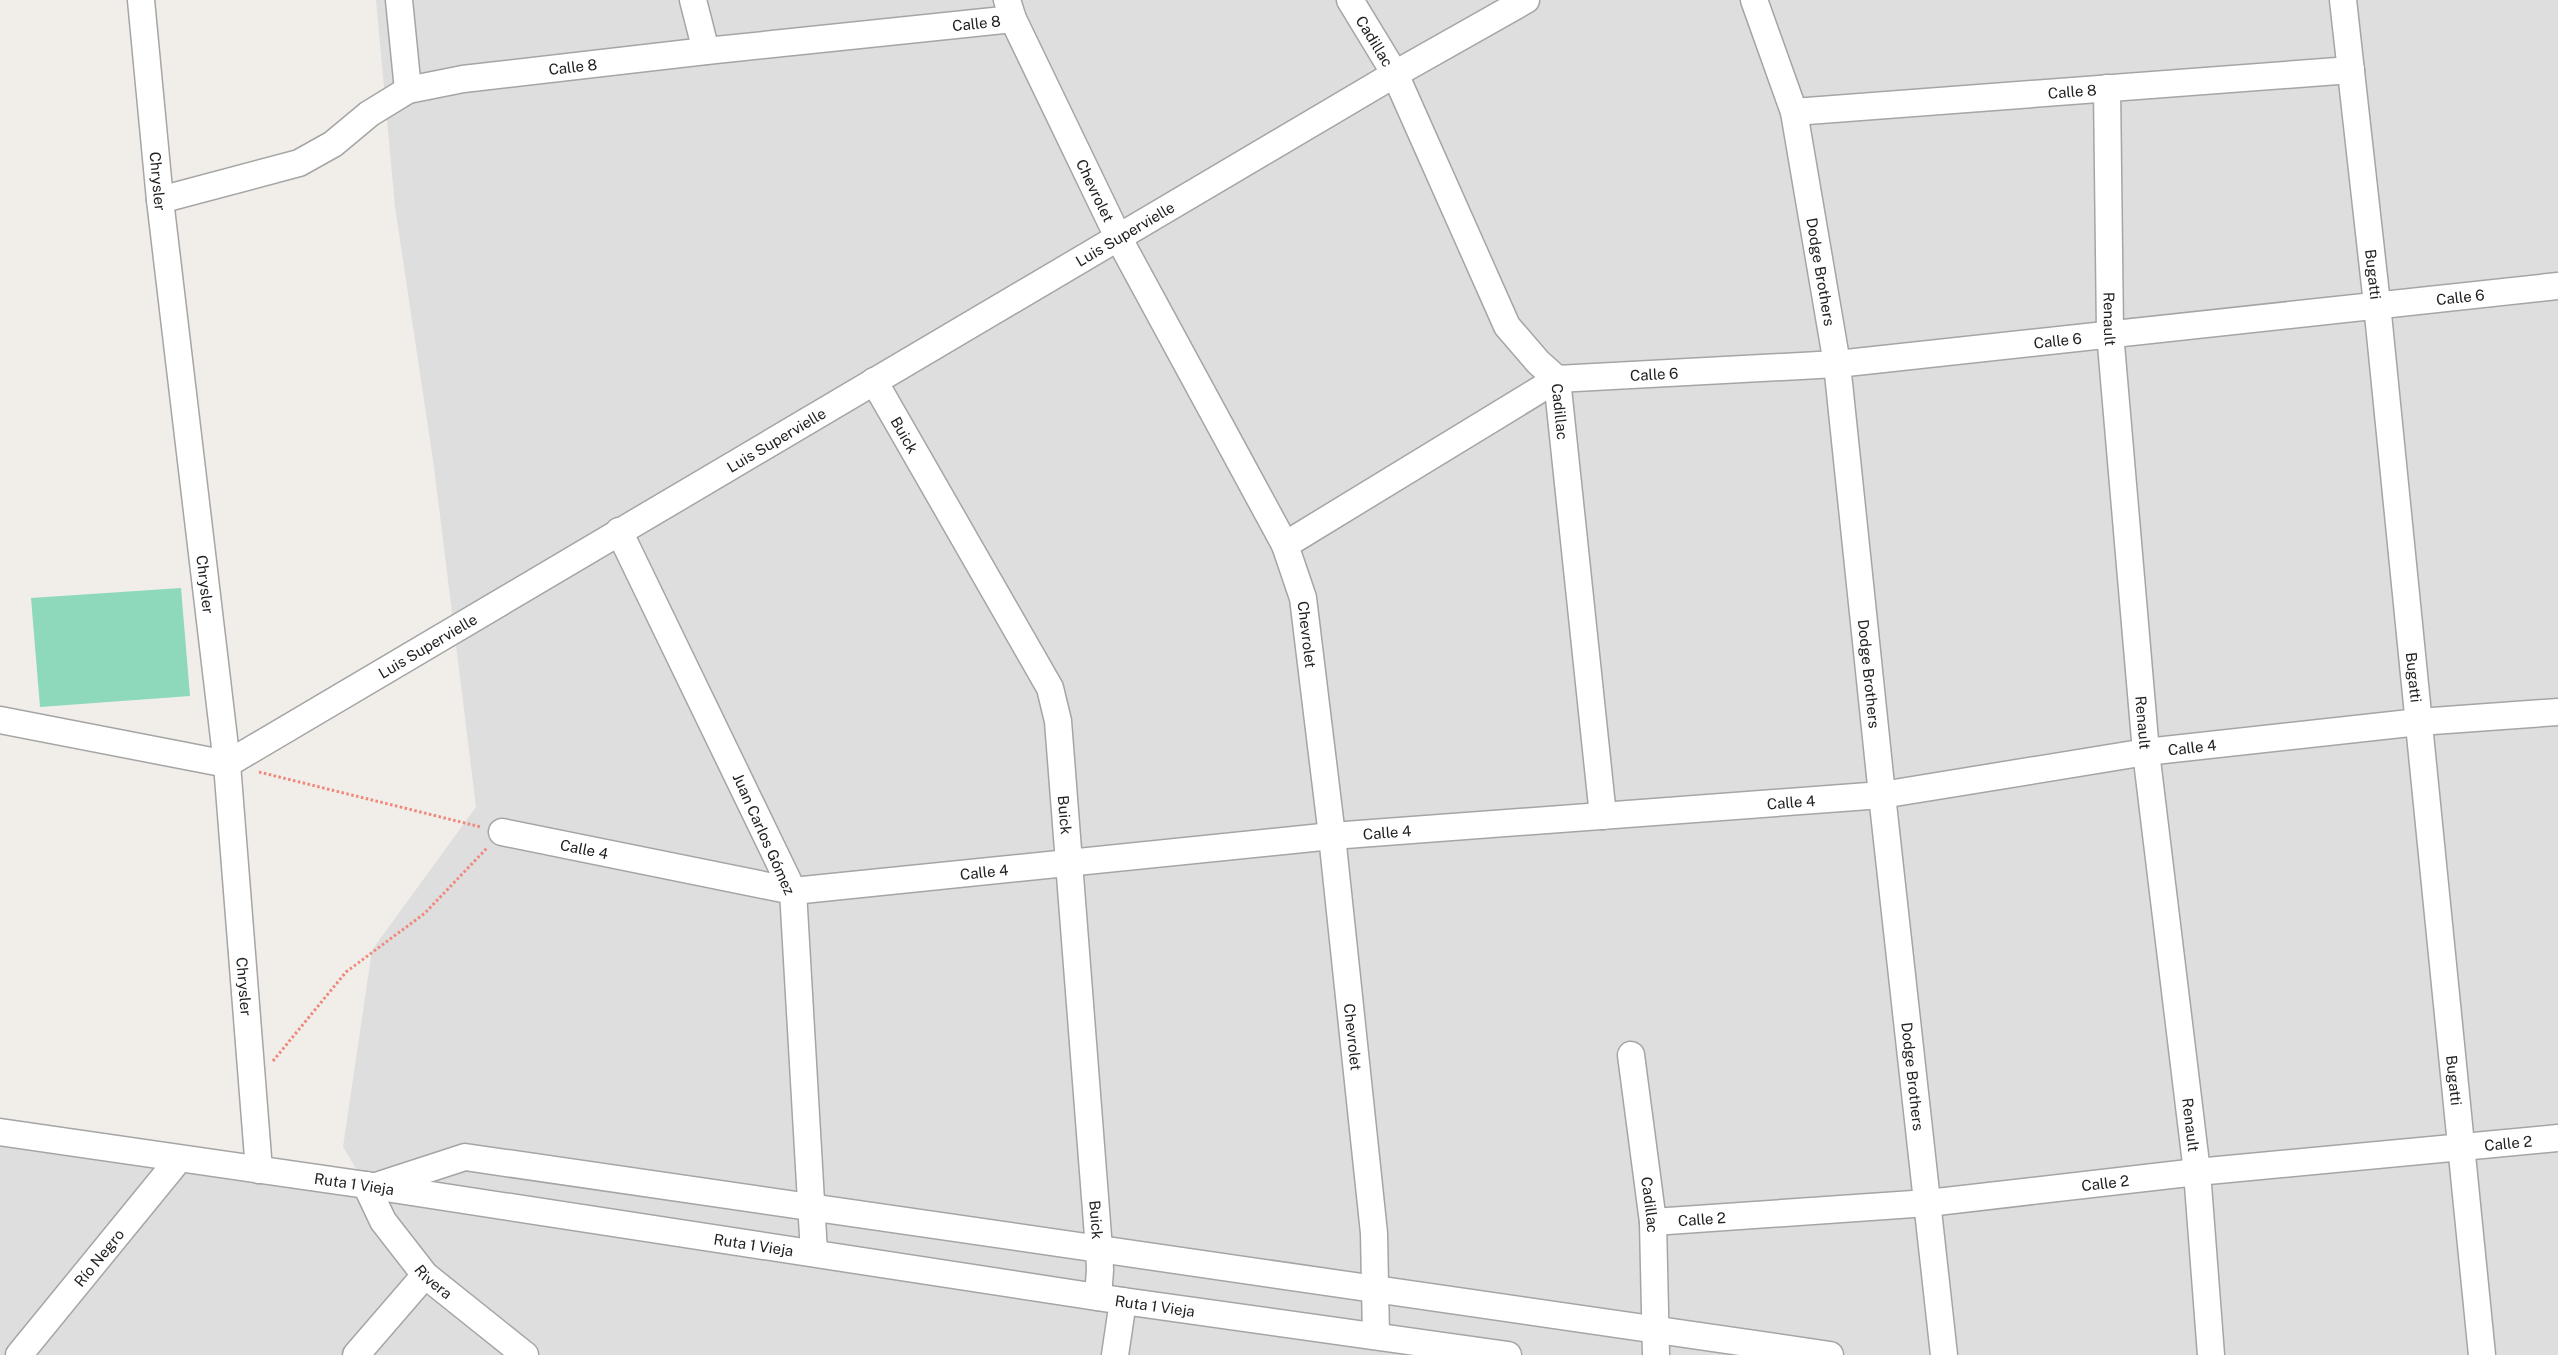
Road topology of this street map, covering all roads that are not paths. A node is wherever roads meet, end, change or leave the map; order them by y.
1 (140, 0) edge
2 (399, 0) edge
3 (693, 0) edge
4 (1350, 0) edge
5 (1526, 0) edge
6 (1754, 0) edge
7 (2343, 0) edge
8 (1010, 10) edge
9 (706, 50) junction
10 (2351, 70) junction
11 (1395, 74) junction
12 (2108, 88) junction
13 (408, 90) junction
14 (1794, 112) junction
15 (160, 200) junction
16 (1118, 237) junction
17 (2558, 286) edge
18 (2377, 304) junction
19 (2110, 333) junction
20 (1837, 364) junction
21 (1557, 379) junction
22 (874, 381) junction
23 (619, 531) junction
24 (1285, 545) junction
25 (2558, 712) edge
26 (0, 720) edge
27 (2419, 722) junction
28 (2146, 752) junction
29 (227, 764) junction
30 (1882, 794) junction
31 (1602, 816) junction
32 (502, 832) road end
33 (1332, 836) junction
34 (1070, 864) junction
35 (793, 891) junction
36 (1632, 1056) dead end
37 (0, 1132) edge
38 (2558, 1138) edge
39 (2462, 1147) junction
40 (179, 1159) junction
41 (259, 1170) junction
42 (2196, 1172) junction
43 (371, 1186) junction
44 (1928, 1203) junction
45 (811, 1207) junction
46 (1653, 1222) junction
47 (1099, 1249) junction
48 (814, 1253) junction
49 (425, 1275) junction
50 (1375, 1290) junction
51 (1098, 1297) junction
52 (1123, 1301) junction
53 (1656, 1330) junction
54 (1376, 1335) junction
55 (19, 1355) edge
56 (356, 1355) edge
57 (524, 1355) edge
58 (1115, 1355) edge
59 (1508, 1355) edge
60 (1656, 1355) edge
61 (1830, 1355) edge
62 (1944, 1355) edge
63 (2211, 1355) edge
64 (2482, 1355) edge

1 - 15 street, Chrysler
2 - 13 street
3 - 9 street
4 - 11 street, Cadillac
5 - 11 street, Luis Supervielle
6 - 14 street, Dodge Brothers
7 - 10 street, Bugatti
8 - 9 street, Calle 8
8 - 16 street, Chevrolet
9 - 13 street, Calle 8
10 - 12 street, Calle 8
10 - 18 street, Bugatti
11 - 16 street, Luis Supervielle
11 - 21 street, Cadillac
12 - 14 street, Calle 8
12 - 19 street, Renault
13 - 15 street, Calle 8
14 - 20 street, Dodge Brothers
15 - 29 street, Chrysler
16 - 22 street, Luis Supervielle
16 - 24 street, Chevrolet
17 - 18 street, Calle 6
18 - 19 street, Calle 6
18 - 27 street, Bugatti
19 - 20 street, Calle 6
19 - 28 street, Renault
20 - 21 street, Calle 6
20 - 30 street, Dodge Brothers
21 - 24 street
21 - 31 street, Cadillac
22 - 23 street, Luis Supervielle
22 - 34 street, Buick
23 - 29 street, Luis Supervielle
23 - 35 street, Juan Carlos Gómez
24 - 33 street, Chevrolet
25 - 27 street, Calle 4
26 - 29 street
27 - 28 street, Calle 4
27 - 39 street, Bugatti
28 - 30 street, Calle 4
28 - 42 street, Renault
29 - 41 street, Chrysler
30 - 31 street, Calle 4
30 - 44 street, Dodge Brothers
31 - 33 street, Calle 4
32 - 35 street, Calle 4
33 - 34 street, Calle 4
33 - 50 street, Chevrolet
34 - 35 street, Calle 4
34 - 47 street, Buick
35 - 45 street, Juan Carlos Gómez
36 - 46 street, Cadillac
37 - 40 street, Ruta 1 Vieja
38 - 39 street, Calle 2
39 - 42 street, Calle 2
39 - 64 street, Bugatti
40 - 41 street, Ruta 1 Vieja
40 - 55 street, Río Negro
41 - 43 street, Ruta 1 Vieja
42 - 44 street, Calle 2
42 - 63 street, Renault
43 - 45 street
43 - 48 street, Ruta 1 Vieja
43 - 49 street, Rivera
44 - 46 street, Calle 2
44 - 62 street, Dodge Brothers
45 - 47 street
45 - 48 street, Juan Carlos Gómez
46 - 53 street, Cadillac
47 - 50 street
47 - 51 street, Buick
48 - 51 street, Ruta 1 Vieja
49 - 56 street
49 - 57 street, Rivera
50 - 53 street
50 - 54 street, Chevrolet
51 - 52 street, Ruta 1 Vieja
52 - 54 street, Ruta 1 Vieja
52 - 58 street
53 - 60 street, Cadillac
53 - 61 street
54 - 59 street, Ruta 1 Vieja

